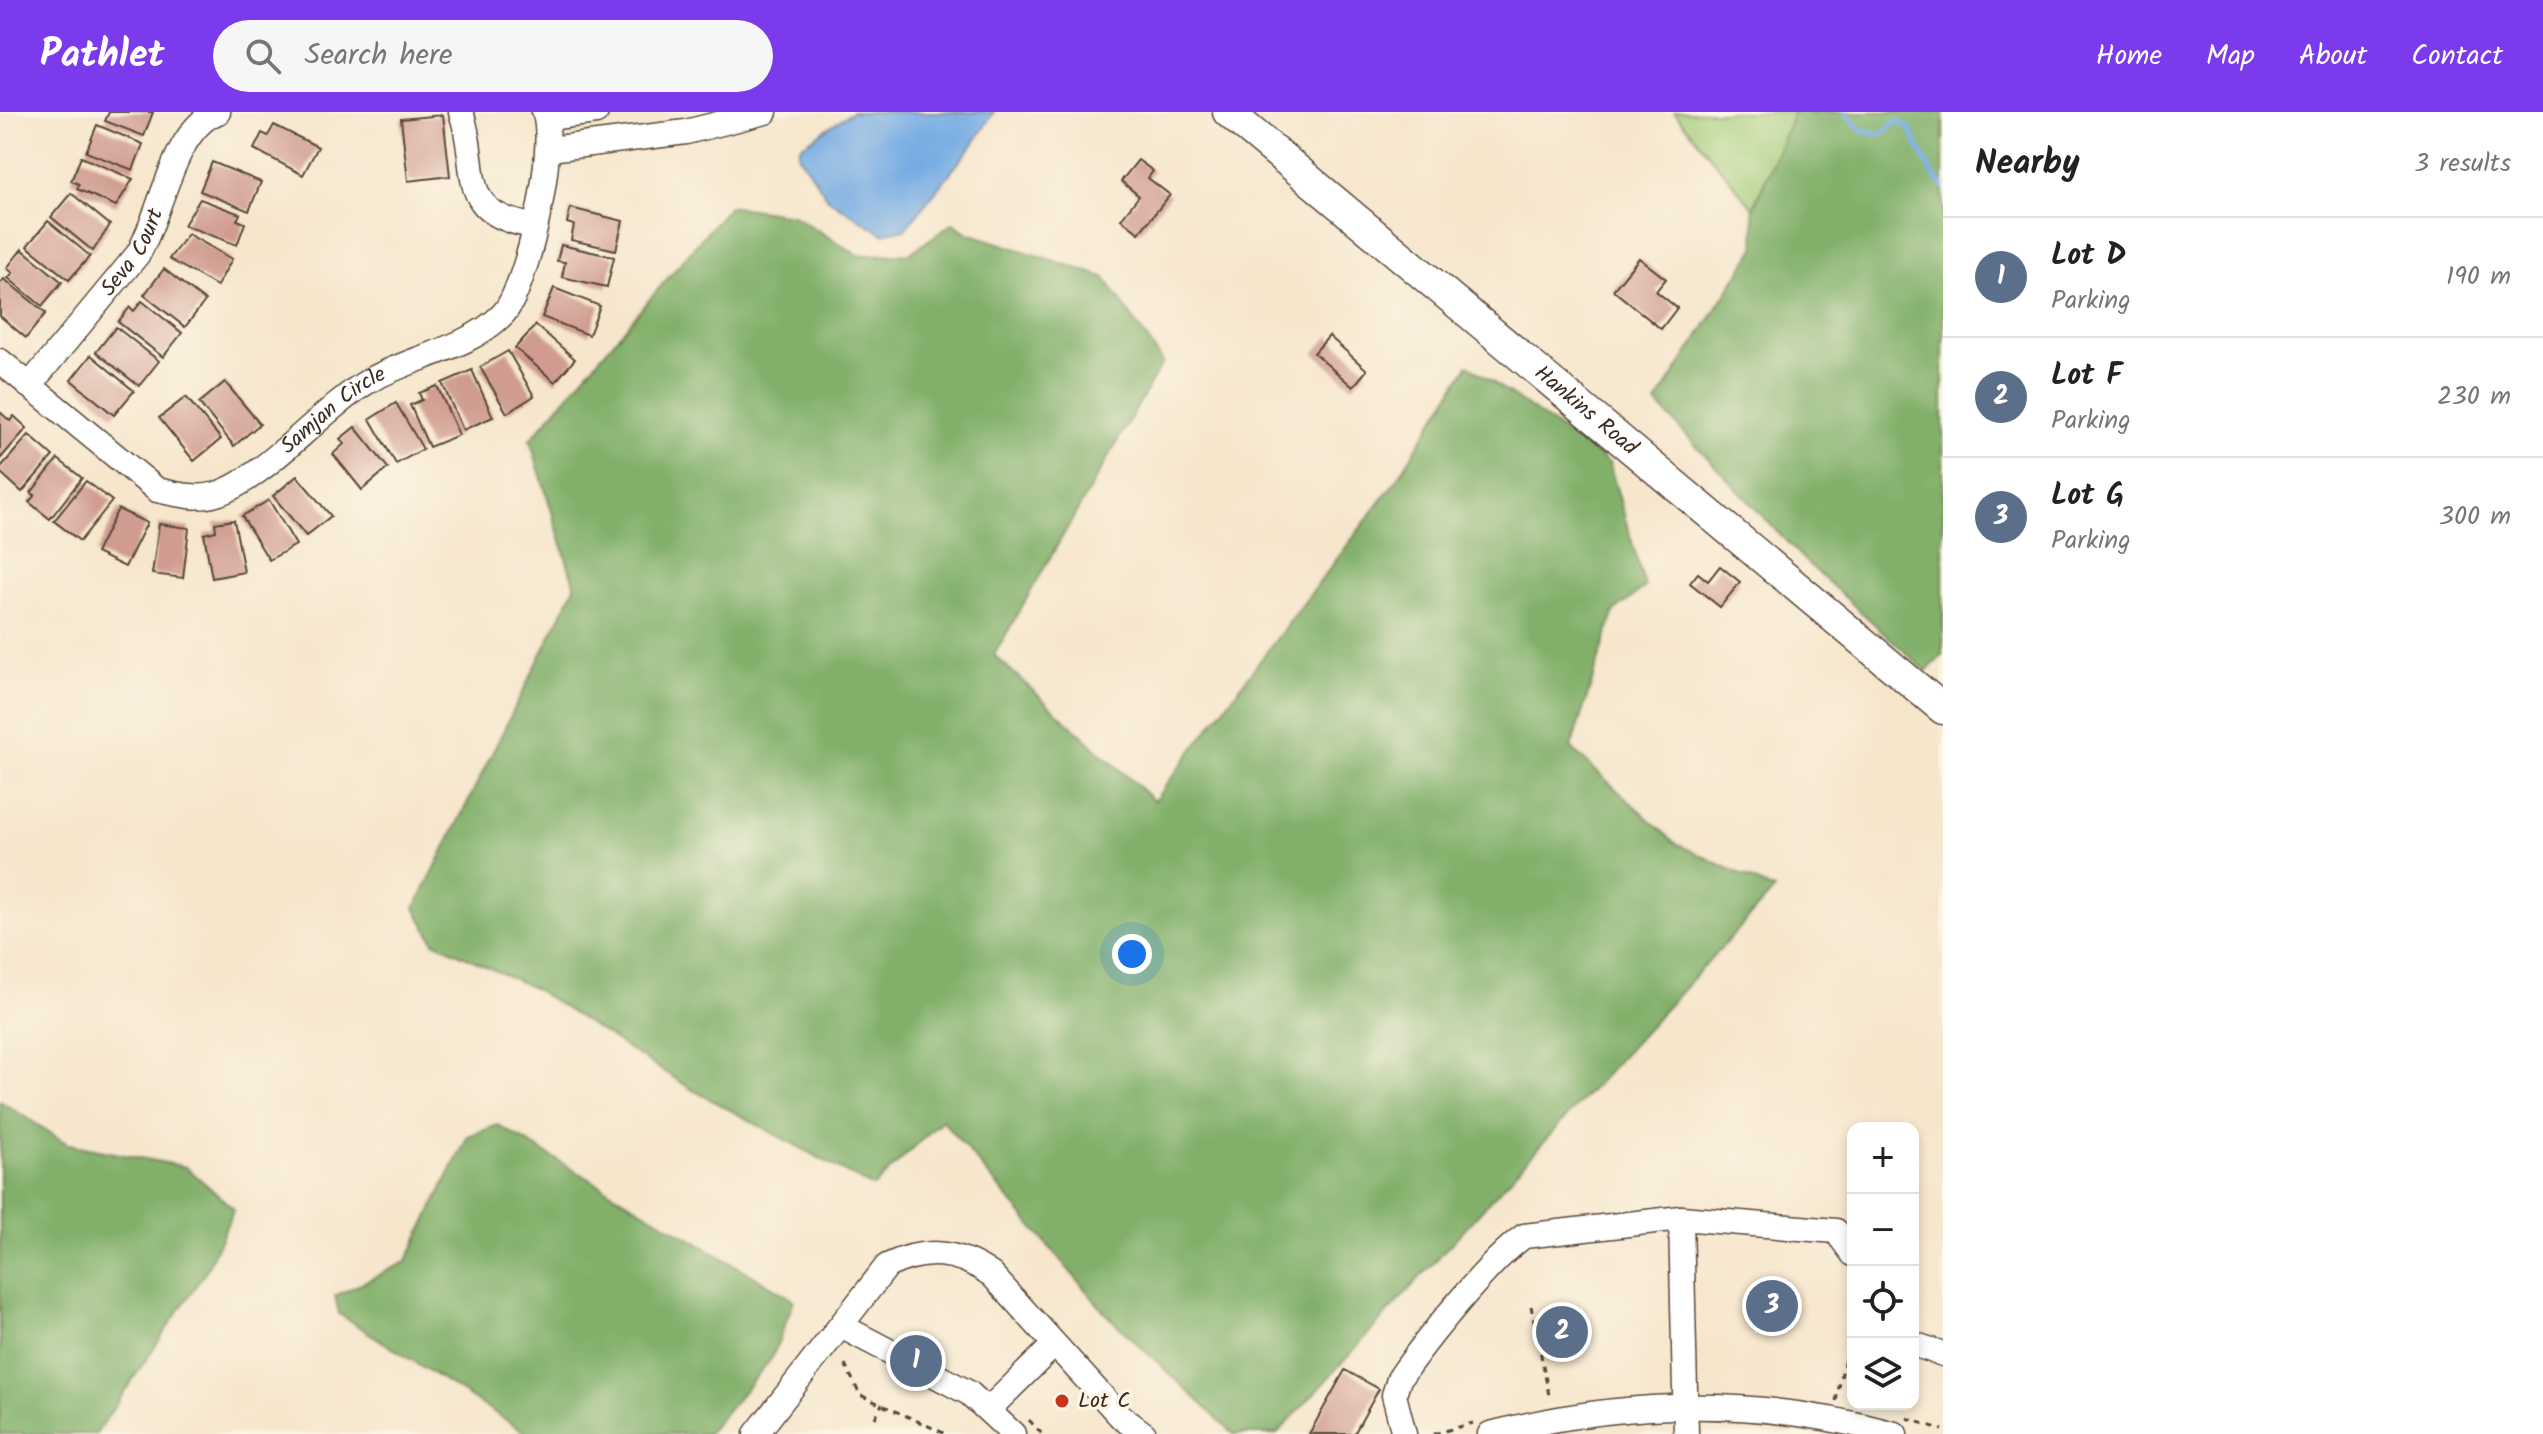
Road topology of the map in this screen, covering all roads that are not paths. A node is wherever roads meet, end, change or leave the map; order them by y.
1 (218, 112) edge
2 (461, 112) edge
3 (596, 112) edge
4 (765, 112) edge
5 (1228, 112) edge
6 (546, 115) edge
7 (550, 149) junction
8 (534, 226) junction
9 (0, 361) edge
10 (29, 386) junction
11 (1943, 709) edge
12 (1681, 1218) junction
13 (1847, 1246) edge
14 (841, 1326) junction
15 (1054, 1345) junction
16 (1919, 1346) edge
17 (1943, 1354) edge
18 (1685, 1405) junction
19 (989, 1409) junction
20 (1021, 1427) edge
21 (756, 1434) edge
22 (1144, 1434) edge
23 (1404, 1434) edge
24 (1490, 1434) edge
25 (1686, 1434) edge
26 (1895, 1434) edge

1 - 10 street, Seva Court
2 - 8 street
3 - 6 street
4 - 7 street
5 - 11 main road, Hankins Road
6 - 7 street, Samjan Circle
7 - 8 street, Samjan Circle
8 - 10 street, Samjan Circle
9 - 10 street, Samjan Circle
12 - 13 street
12 - 18 street
12 - 23 street
14 - 15 street
14 - 19 street
14 - 21 street
15 - 19 street
15 - 22 street
16 - 17 street
18 - 24 street
18 - 25 street
18 - 26 street
19 - 20 street

